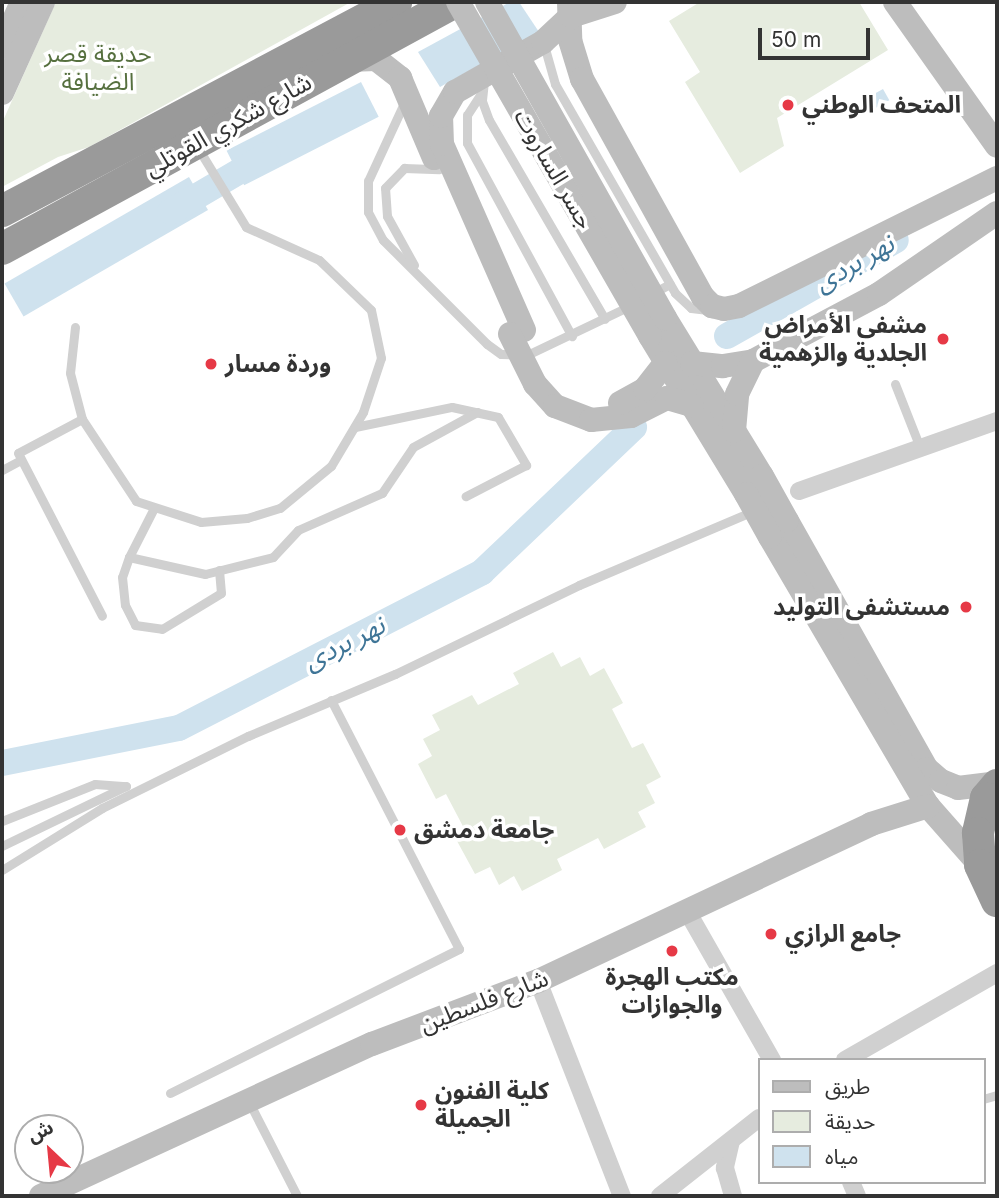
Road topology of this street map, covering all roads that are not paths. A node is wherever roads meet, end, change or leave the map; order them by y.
1 (457, 2) edge
2 (487, 2) edge
3 (615, 2) edge
4 (895, 2) edge
5 (25, 3) edge
6 (383, 6) edge
7 (570, 9) edge
8 (544, 42) junction
9 (2, 47) edge
10 (345, 61) junction
11 (484, 84) junction
12 (407, 92) junction
13 (2, 93) edge
14 (997, 146) edge
15 (202, 154) junction
16 (439, 169) junction
17 (997, 178) edge
18 (49, 186) junction
19 (2, 197) edge
20 (2, 211) edge
21 (997, 213) edge
22 (2, 249) edge
23 (416, 270) junction
24 (670, 285) junction
25 (724, 309) junction
26 (605, 320) junction
27 (75, 327) dead end
28 (657, 327) junction
29 (517, 332) junction
30 (572, 336) junction
31 (753, 361) junction
32 (692, 362) junction
33 (665, 363) junction
34 (540, 380) junction
35 (895, 384) dead end
36 (692, 405) junction
37 (477, 412) junction
38 (82, 419) junction
39 (997, 421) edge
40 (355, 427) junction
41 (734, 431) junction
42 (921, 450) junction
43 (21, 460) junction
44 (2, 470) edge
45 (754, 485) junction
46 (799, 491) joint
47 (466, 496) dead end
48 (154, 508) junction
49 (779, 529) junction
50 (129, 558) junction
51 (219, 570) junction
52 (102, 616) dead end
53 (331, 700) junction
54 (997, 784) edge
55 (928, 806) junction
56 (2, 821) edge
57 (2, 846) edge
58 (980, 864) junction
59 (2, 870) edge
60 (997, 901) edge
61 (687, 911) junction
62 (997, 973) edge
63 (538, 981) junction
64 (771, 1058) edge
65 (848, 1058) edge
66 (170, 1093) dead end
67 (248, 1101) junction
68 (758, 1119) edge
69 (731, 1141) junction
70 (41, 1196) edge
71 (297, 1196) edge
72 (622, 1196) edge
73 (660, 1196) edge
74 (731, 1196) edge

1 - 10 highway, شارع شكري القوتلي
1 - 28 main road, جسر الساروت, bridge
2 - 28 main road, جسر الساروت, bridge
3 - 7 main road
4 - 14 main road
5 - 9 main road
5 - 13 main road
6 - 18 highway, شارع شكري القوتلي
7 - 8 main road
7 - 25 main road
8 - 11 main road
8 - 24 lane
10 - 12 main road
10 - 15 highway, شارع شكري القوتلي
11 - 26 lane
11 - 29 main road
11 - 30 lane
12 - 16 main road
12 - 23 lane
15 - 22 highway, شارع شكري القوتلي
15 - 40 lane
16 - 23 lane
16 - 29 main road
17 - 25 main road
18 - 19 main road
18 - 20 highway, شارع شكري القوتلي
21 - 31 main road
23 - 30 lane
24 - 25 lane
24 - 26 lane
26 - 30 lane
27 - 38 lane
28 - 32 main road
28 - 33 main road
29 - 34 main road
31 - 32 main road
31 - 41 main road
32 - 41 main road
33 - 34 main road
33 - 36 main road
34 - 36 main road
35 - 42 lane
36 - 45 main road
37 - 40 lane
37 - 47 lane
37 - 51 lane
38 - 43 lane
38 - 48 lane
39 - 42 street
40 - 48 lane
41 - 45 main road
42 - 46 street
43 - 44 lane
43 - 52 lane
45 - 49 main road, bridge
46 - 53 lane
48 - 50 lane
49 - 54 main road
49 - 55 main road
50 - 51 lane
50 - 51 lane
53 - 59 lane
53 - 66 lane
54 - 58 highway
55 - 58 main road
55 - 61 main road, شارع فلسطين
56 - 57 lane
58 - 60 highway
61 - 63 main road, شارع فلسطين
61 - 64 street
62 - 65 street
63 - 67 main road, شارع فلسطين
63 - 72 street
67 - 70 main road, شارع فلسطين
67 - 71 lane
68 - 69 street
69 - 73 street
69 - 74 street

